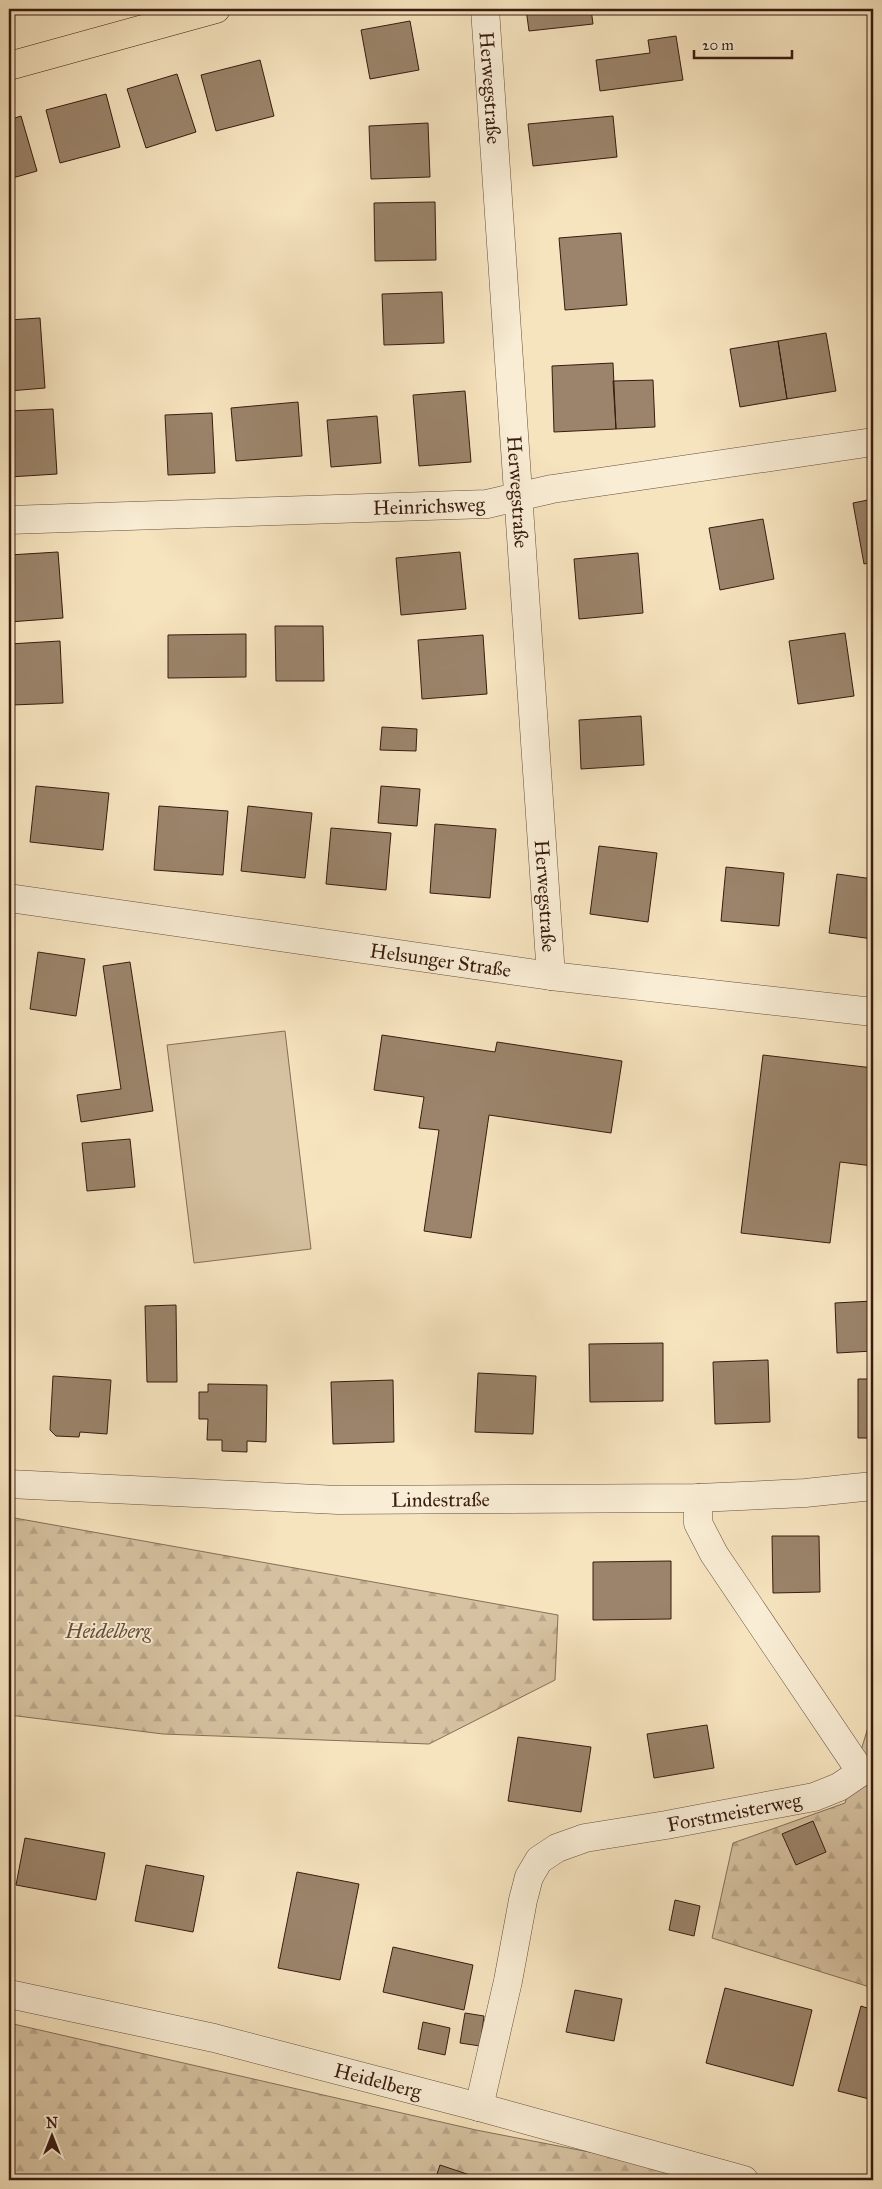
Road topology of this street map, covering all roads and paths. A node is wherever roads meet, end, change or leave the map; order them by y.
1 (216, 9) edge
2 (485, 9) edge
3 (9, 66) edge
4 (873, 442) edge
5 (520, 497) junction
6 (9, 520) edge
7 (9, 898) edge
8 (551, 976) junction
9 (873, 1012) edge
10 (9, 1484) edge
11 (873, 1486) edge
12 (698, 1498) junction
13 (9, 1994) edge
14 (479, 2107) junction
15 (744, 2180) edge

1 - 3 main road
2 - 5 street, Herwegstraße
4 - 5 street, Heinrichsweg
5 - 6 street, Heinrichsweg
5 - 8 street, Herwegstraße
7 - 8 street, Helsunger Straße
8 - 9 street, Helsunger Straße
10 - 12 street, Lindestraße
11 - 12 street, Lindestraße
12 - 14 street, Forstmeisterweg
13 - 14 street, Heidelberg
14 - 15 street, Heidelberg

